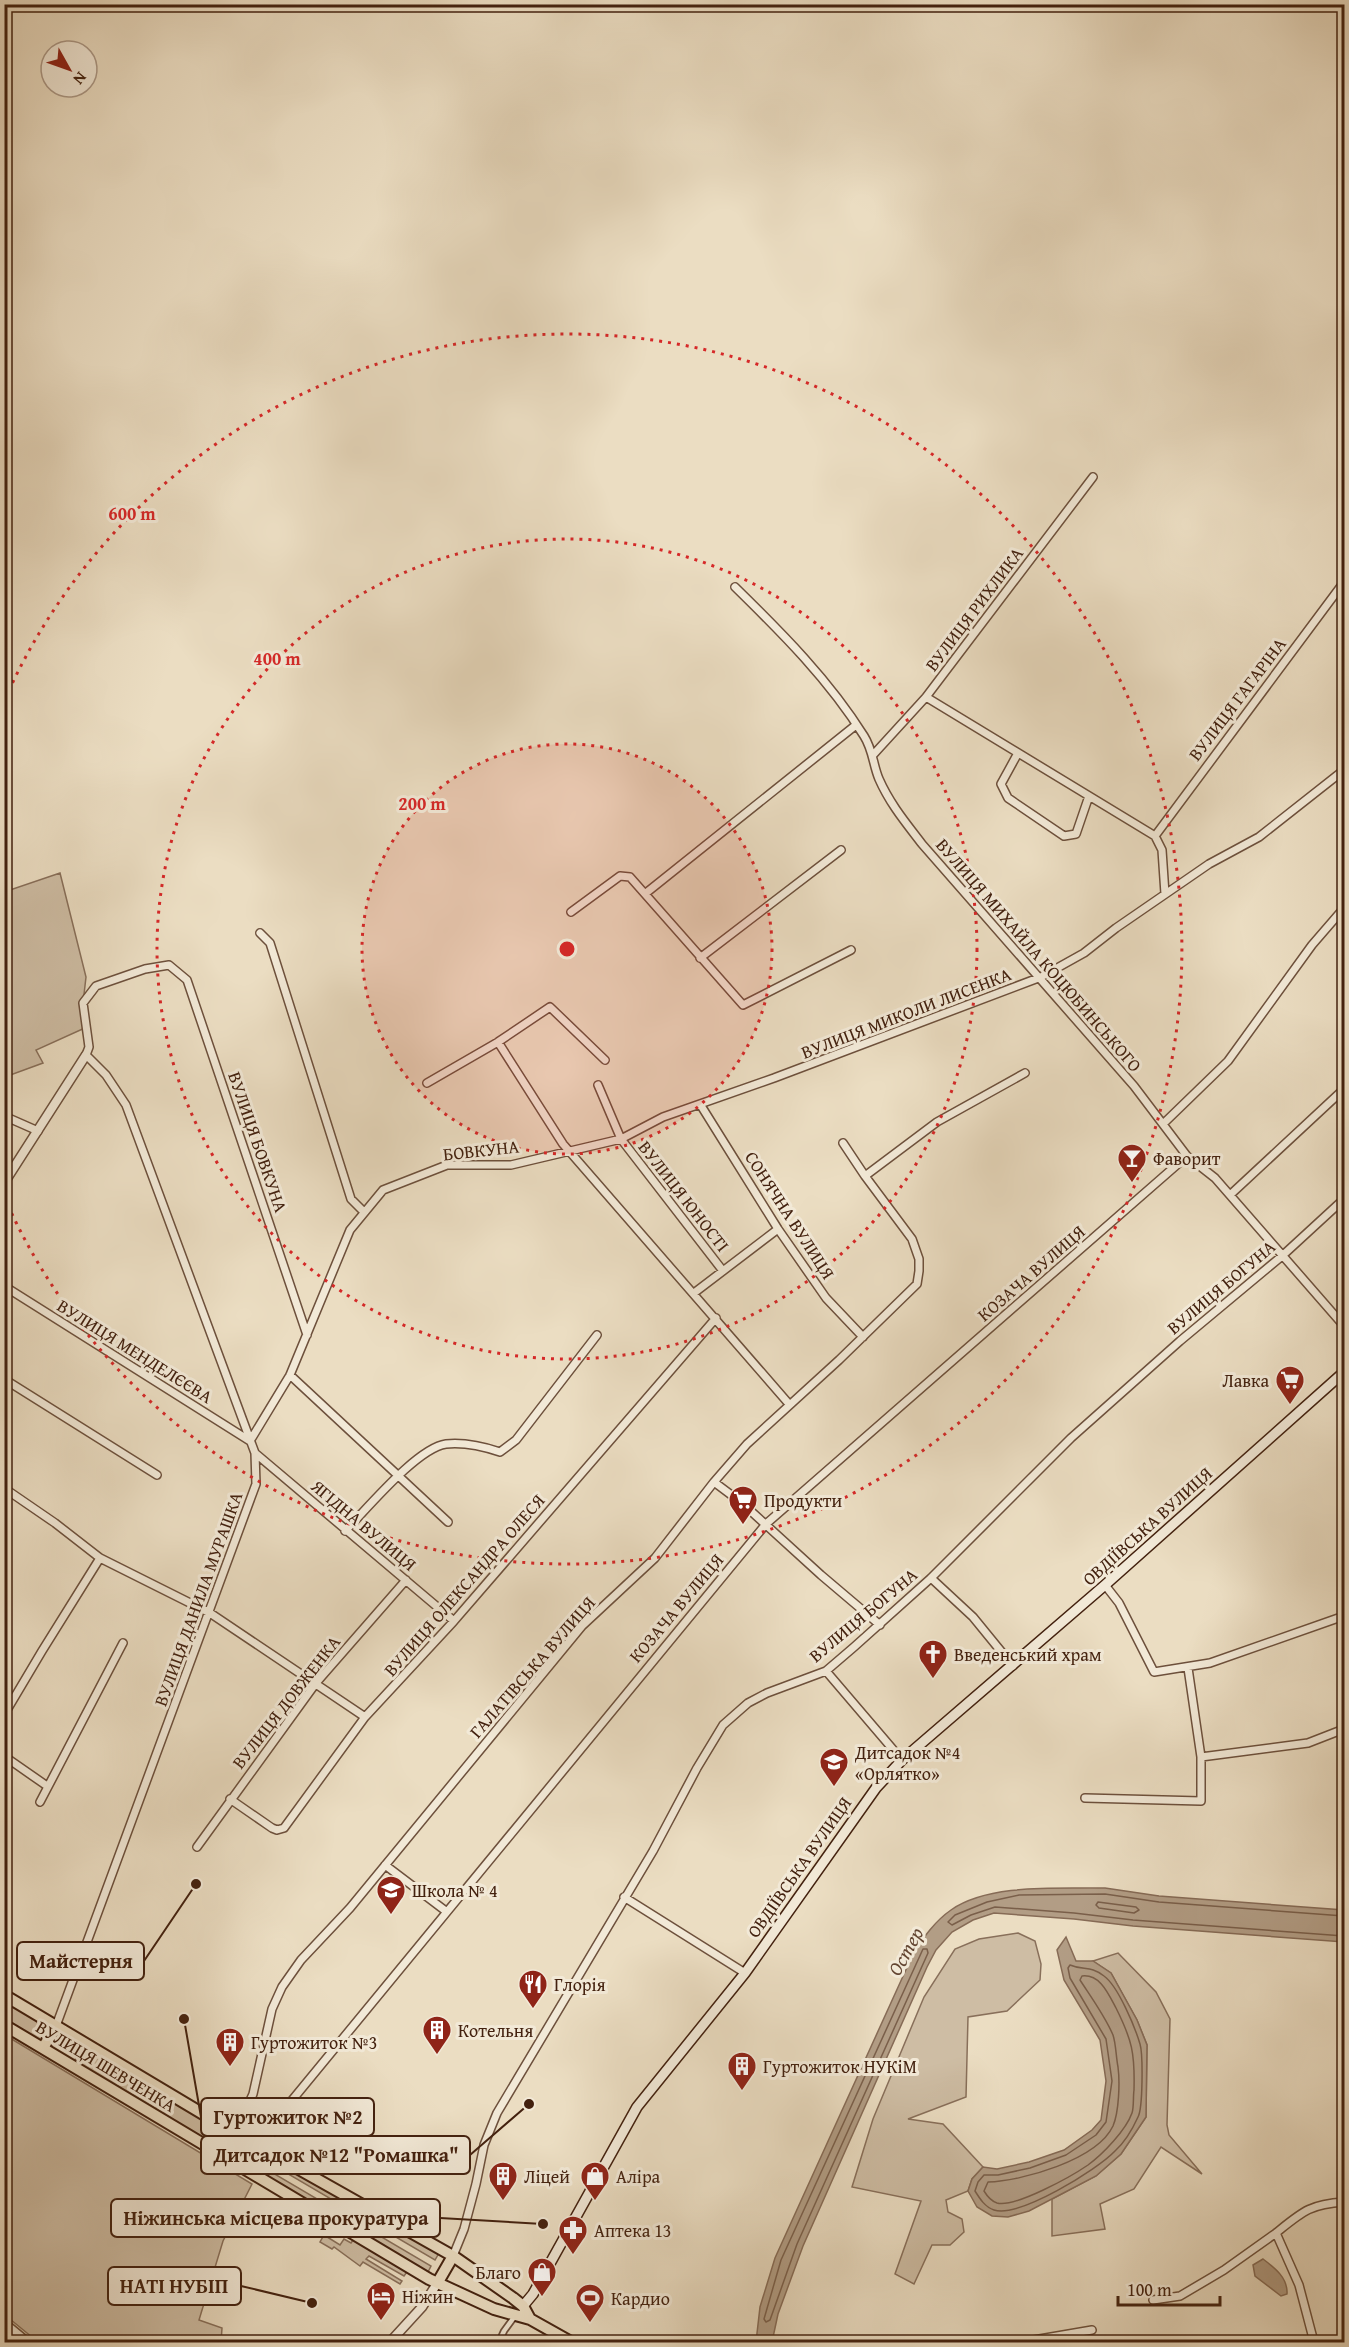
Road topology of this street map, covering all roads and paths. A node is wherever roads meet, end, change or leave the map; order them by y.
1 (1093, 477) dead end
2 (1344, 582) edge
3 (735, 587) dead end
4 (926, 697) junction
5 (856, 725) junction
6 (1018, 753) junction
7 (873, 755) junction
8 (1344, 770) edge
9 (1089, 796) junction
10 (1155, 836) junction
11 (841, 850) dead end
12 (646, 893) junction
13 (1165, 894) junction
14 (1344, 908) edge
15 (571, 912) dead end
16 (260, 933) dead end
17 (851, 950) dead end
18 (700, 958) junction
19 (1041, 978) junction
20 (498, 1042) junction
21 (86, 1055) junction
22 (605, 1060) dead end
23 (1025, 1073) dead end
24 (427, 1083) dead end
25 (598, 1085) dead end
26 (1344, 1089) edge
27 (700, 1104) junction
28 (4, 1116) edge
29 (1163, 1124) junction
30 (38, 1131) junction
31 (621, 1139) junction
32 (843, 1143) dead end
33 (570, 1151) junction
34 (1187, 1156) junction
35 (865, 1176) junction
36 (4, 1183) edge
37 (1230, 1195) junction
38 (1344, 1199) edge
39 (364, 1212) junction
40 (778, 1229) junction
41 (1282, 1256) junction
42 (723, 1271) junction
43 (5, 1289) edge
44 (694, 1293) junction
45 (716, 1318) junction
46 (1344, 1326) edge
47 (307, 1335) junction
48 (597, 1335) dead end
49 (862, 1337) junction
50 (1344, 1372) edge
51 (290, 1375) junction
52 (4, 1379) edge
53 (789, 1404) junction
54 (250, 1441) junction
55 (255, 1453) junction
56 (157, 1475) dead end
57 (399, 1476) junction
58 (714, 1482) junction
59 (4, 1488) edge
60 (448, 1522) dead end
61 (766, 1524) junction
62 (345, 1531) junction
63 (100, 1558) junction
64 (931, 1578) junction
65 (406, 1580) junction
66 (1105, 1586) junction
67 (210, 1613) junction
68 (1344, 1616) edge
69 (454, 1621) junction
70 (880, 1625) junction
71 (123, 1642) dead end
72 (1013, 1666) junction
73 (1188, 1668) junction
74 (826, 1671) junction
75 (316, 1683) junction
76 (4, 1715) edge
77 (365, 1717) junction
78 (1344, 1729) edge
79 (4, 1756) edge
80 (1201, 1757) junction
81 (902, 1760) junction
82 (47, 1786) junction
83 (230, 1798) junction
84 (1086, 1798) dead end
85 (40, 1802) dead end
86 (197, 1847) dead end
87 (385, 1864) junction
88 (624, 1898) junction
89 (447, 1912) junction
90 (745, 1973) junction
91 (4, 1995) edge
92 (4, 2025) edge
93 (56, 2026) junction
94 (43, 2048) junction
95 (235, 2133) junction
96 (256, 2144) junction
97 (241, 2167) junction
98 (1344, 2202) edge
99 (1276, 2233) junction
100 (453, 2256) junction
101 (438, 2282) junction
102 (1153, 2300) dead end
103 (523, 2306) junction
104 (515, 2316) junction
105 (530, 2319) junction
106 (4, 2323) edge
107 (1092, 2330) dead end
108 (27, 2343) edge
109 (390, 2343) edge
110 (499, 2343) edge
111 (571, 2343) edge
112 (1022, 2343) edge
113 (1314, 2343) edge

1 - 4 street, ВУЛИЦЯ РИХЛИКА
2 - 10 street, ВУЛИЦЯ ГАГАРІНА
3 - 5 street, ВУЛИЦЯ МИХАЙЛА КОЦЮБИНСЬКОГО
4 - 6 street
4 - 7 street, ВУЛИЦЯ РИХЛИКА
5 - 7 street, ВУЛИЦЯ МИХАЙЛА КОЦЮБИНСЬКОГО
5 - 12 street
6 - 9 street
6 - 9 street
7 - 19 street, ВУЛИЦЯ МИХАЙЛА КОЦЮБИНСЬКОГО
8 - 13 street, ВУЛИЦЯ МИКОЛИ ЛИСЕНКА
9 - 10 street
10 - 13 street
11 - 18 street
12 - 15 street
12 - 18 street
13 - 19 street, ВУЛИЦЯ МИКОЛИ ЛИСЕНКА
14 - 29 street
16 - 39 street
17 - 18 street
19 - 27 street, ВУЛИЦЯ МИКОЛИ ЛИСЕНКА
19 - 29 street, ВУЛИЦЯ МИХАЙЛА КОЦЮБИНСЬКОГО
20 - 22 street
20 - 24 street
20 - 33 street
21 - 30 street
21 - 47 street, ВУЛИЦЯ БОВКУНА
21 - 54 street, ВУЛИЦЯ ДАНИЛА МУРАШКА
23 - 35 street
25 - 31 street, ВУЛИЦЯ ЮНОСТІ
26 - 37 street
27 - 31 street, ВУЛИЦЯ МИКОЛИ ЛИСЕНКА
27 - 40 street, СОНЯЧНА ВУЛИЦЯ
28 - 30 street
29 - 34 street, ВУЛИЦЯ МИХАЙЛА КОЦЮБИНСЬКОГО
30 - 36 street
31 - 33 street, ВУЛИЦЯ МИКОЛИ ЛИСЕНКА
31 - 42 street, ВУЛИЦЯ ЮНОСТІ
32 - 35 street, ГАЛАТІВСЬКА ВУЛИЦЯ
33 - 39 street, БОВКУНА
33 - 44 street
34 - 37 street, ВУЛИЦЯ МИХАЙЛА КОЦЮБИНСЬКОГО
34 - 61 street, КОЗАЧА ВУЛИЦЯ
35 - 49 street, ГАЛАТІВСЬКА ВУЛИЦЯ
37 - 41 street, ВУЛИЦЯ МИХАЙЛА КОЦЮБИНСЬКОГО
38 - 41 street, ВУЛИЦЯ БОГУНА
39 - 47 street, БОВКУНА
40 - 42 street, ВУЛИЦЯ ЮНОСТІ
40 - 49 street, СОНЯЧНА ВУЛИЦЯ
41 - 46 street, ВУЛИЦЯ МИХАЙЛА КОЦЮБИНСЬКОГО
41 - 64 street, ВУЛИЦЯ БОГУНА
42 - 44 street, ВУЛИЦЯ ЮНОСТІ
43 - 54 street, ВУЛИЦЯ МЕНДЕЛЄЄВА
44 - 45 street
45 - 53 street
45 - 69 street, ВУЛИЦЯ ОЛЕКСАНДРА ОЛЕСЯ
47 - 51 street, БОВКУНА
48 - 57 street
49 - 53 street, ГАЛАТІВСЬКА ВУЛИЦЯ
50 - 66 main road, ОВДІЇВСЬКА ВУЛИЦЯ
51 - 54 street, БОВКУНА
51 - 57 street
52 - 56 street
53 - 58 street, ГАЛАТІВСЬКА ВУЛИЦЯ
54 - 55 street, ВУЛИЦЯ ДАНИЛА МУРАШКА
55 - 62 street, ЯГІДНА ВУЛИЦЯ
55 - 67 street, ВУЛИЦЯ ДАНИЛА МУРАШКА
57 - 60 street
57 - 62 street
58 - 61 street
58 - 87 street, ГАЛАТІВСЬКА ВУЛИЦЯ
59 - 63 street
61 - 70 street
61 - 89 street, КОЗАЧА ВУЛИЦЯ
62 - 65 street, ЯГІДНА ВУЛИЦЯ
63 - 67 street
63 - 76 street
64 - 70 street, ВУЛИЦЯ БОГУНА
64 - 72 street
65 - 69 street, ЯГІДНА ВУЛИЦЯ
65 - 75 street, ВУЛИЦЯ ДОВЖЕНКА
66 - 72 main road, ОВДІЇВСЬКА ВУЛИЦЯ
66 - 73 street
67 - 75 street
67 - 93 street, ВУЛИЦЯ ДАНИЛА МУРАШКА
68 - 73 street
69 - 77 street, ВУЛИЦЯ ОЛЕКСАНДРА ОЛЕСЯ
70 - 74 street, ВУЛИЦЯ БОГУНА
71 - 82 street
72 - 81 main road, ОВДІЇВСЬКА ВУЛИЦЯ
73 - 80 street
74 - 81 street
74 - 88 street, ВУЛИЦЯ БОГУНА
75 - 77 street
75 - 83 street, ВУЛИЦЯ ДОВЖЕНКА
77 - 83 street, ВУЛИЦЯ ОЛЕКСАНДРА ОЛЕСЯ
78 - 80 street
79 - 82 street
80 - 84 street
81 - 90 main road, ОВДІЇВСЬКА ВУЛИЦЯ
82 - 85 street
83 - 86 street, ВУЛИЦЯ ДОВЖЕНКА
87 - 89 street
87 - 95 street, ГАЛАТІВСЬКА ВУЛИЦЯ
88 - 90 street
88 - 100 street, ВУЛИЦЯ БОГУНА
89 - 96 street, КОЗАЧА ВУЛИЦЯ
90 - 103 main road, ОВДІЇВСЬКА ВУЛИЦЯ
91 - 93 main road, ВУЛИЦЯ ШЕВЧЕНКА
92 - 94 main road, ВУЛИЦЯ ШЕВЧЕНКА
93 - 94 main road
93 - 95 main road, ВУЛИЦЯ ШЕВЧЕНКА
94 - 97 main road, ВУЛИЦЯ ШЕВЧЕНКА
95 - 96 main road, ВУЛИЦЯ ШЕВЧЕНКА
96 - 97 main road
96 - 100 main road, ВУЛИЦЯ ШЕВЧЕНКА
97 - 101 main road, ВУЛИЦЯ ШЕВЧЕНКА
98 - 99 street
99 - 102 street
99 - 113 street
100 - 101 main road
100 - 103 main road, ВУЛИЦЯ ШЕВЧЕНКА
101 - 104 main road, ВУЛИЦЯ ШЕВЧЕНКА
101 - 109 street
103 - 104 main road
103 - 105 main road
104 - 105 main road, ВУЛИЦЯ ШЕВЧЕНКА
104 - 110 street
105 - 111 main road
106 - 108 street
107 - 112 street

